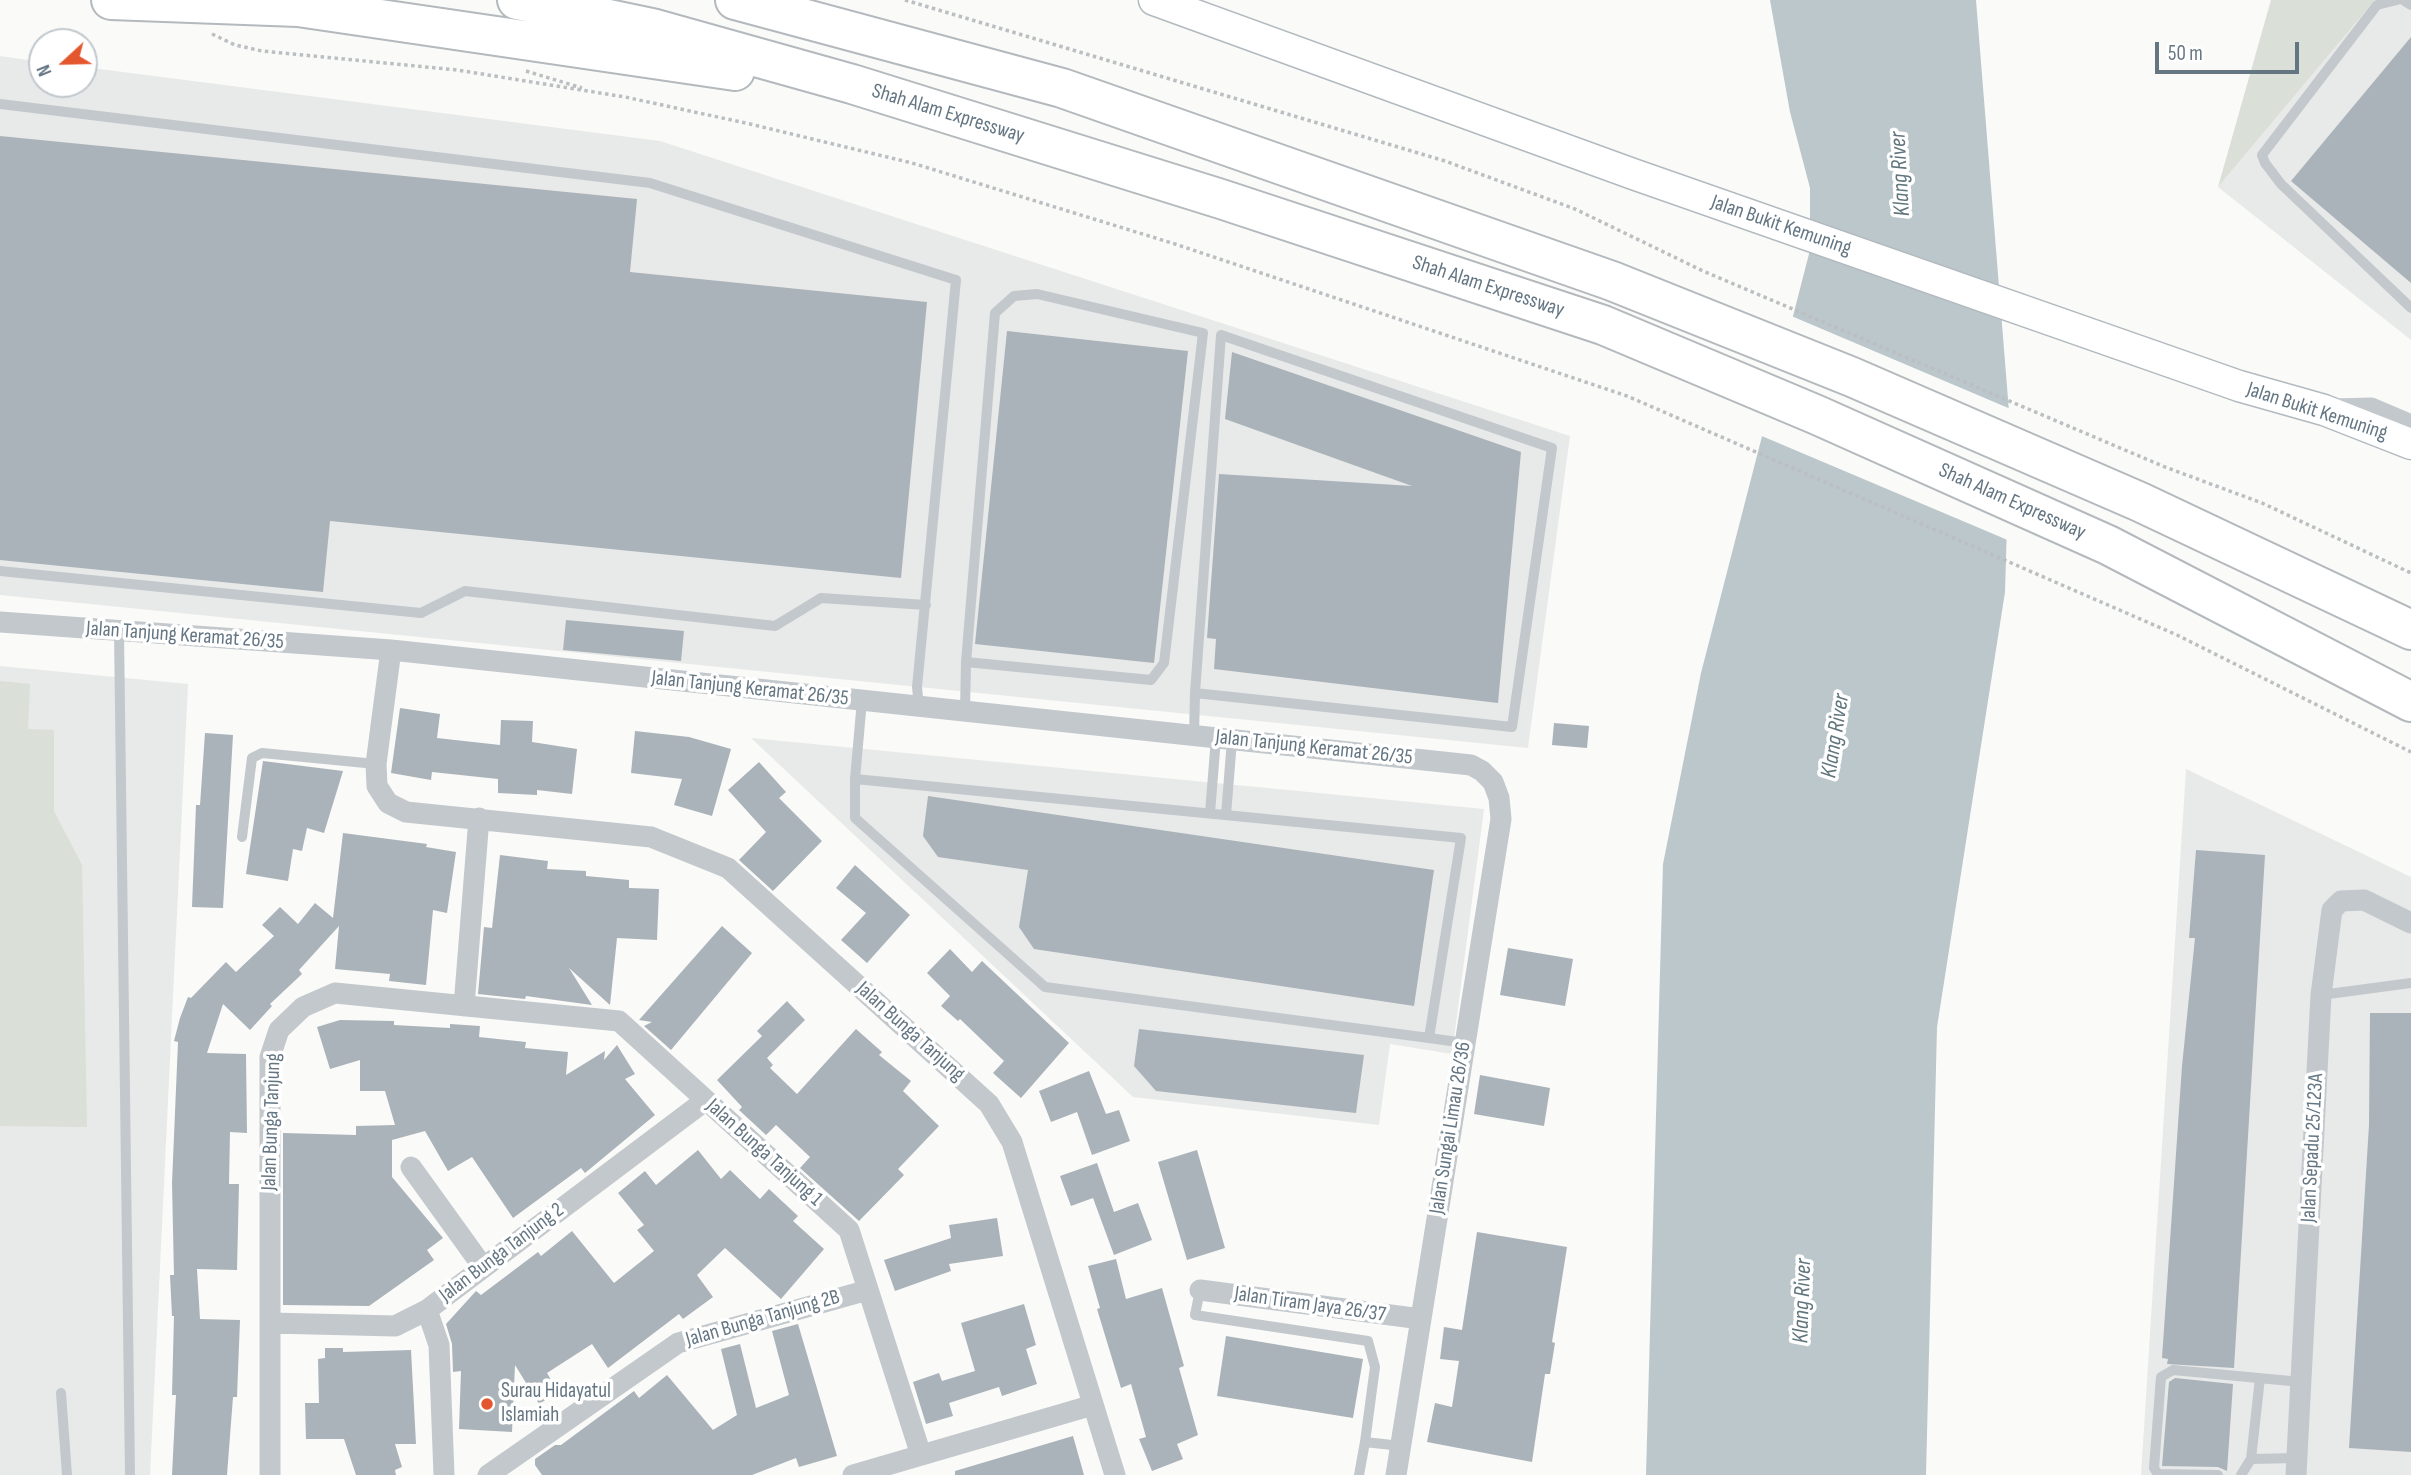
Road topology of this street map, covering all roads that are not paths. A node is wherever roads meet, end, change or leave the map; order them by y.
1 (111, 0) edge
2 (517, 0) edge
3 (735, 0) edge
4 (1154, 0) edge
5 (2396, 0) edge
6 (2403, 0) edge
7 (2411, 5) edge
8 (852, 85) junction
9 (0, 104) edge
10 (2409, 302) edge
11 (2325, 410) junction
12 (2411, 425) edge
13 (2411, 444) edge
14 (0, 571) edge
15 (926, 605) junction
16 (0, 622) edge
17 (2411, 630) edge
18 (119, 632) junction
19 (391, 650) junction
20 (966, 662) junction
21 (1195, 693) junction
22 (862, 701) junction
23 (2411, 702) edge
24 (919, 706) junction
25 (965, 712) junction
26 (1194, 736) junction
27 (1224, 739) junction
28 (376, 764) junction
29 (855, 779) junction
30 (1493, 782) joint
31 (1210, 813) junction
32 (1226, 814) junction
33 (479, 818) junction
34 (242, 837) dead end
35 (2411, 923) edge
36 (2411, 983) edge
37 (2321, 995) junction
38 (464, 1006) junction
39 (1429, 1038) junction
40 (1465, 1043) junction
41 (706, 1100) junction
42 (411, 1167) dead end
43 (483, 1267) junction
44 (868, 1290) junction
45 (1200, 1290) joint
46 (427, 1310) junction
47 (1421, 1319) junction
48 (270, 1323) junction
49 (2260, 1378) junction
50 (2301, 1382) junction
51 (61, 1393) dead end
52 (1093, 1405) junction
53 (1365, 1442) junction
54 (1401, 1446) junction
55 (921, 1455) junction
56 (2251, 1459) junction
57 (2296, 1467) edge
58 (67, 1475) edge
59 (130, 1475) edge
60 (270, 1475) edge
61 (444, 1475) edge
62 (488, 1475) edge
63 (853, 1475) edge
64 (1115, 1475) edge
65 (1359, 1475) edge
66 (1396, 1475) edge
67 (2217, 1475) edge
68 (2241, 1475) edge

1 - 8 highway
2 - 8 highway, Shah Alam Expressway
3 - 17 highway
4 - 11 main road, Jalan Bukit Kemuning
5 - 10 lane
6 - 7 lane
8 - 23 highway, Shah Alam Expressway
9 - 15 lane
11 - 12 street
11 - 13 main road, Jalan Bukit Kemuning
14 - 15 lane
15 - 24 lane
16 - 18 street, Jalan Tanjung Keramat 26/35
18 - 19 street, Jalan Tanjung Keramat 26/35
18 - 59 lane
19 - 22 street, Jalan Tanjung Keramat 26/35
19 - 28 street, Jalan Bunga Tanjung
20 - 20 lane
20 - 25 lane
21 - 21 lane
21 - 26 lane
22 - 24 street, Jalan Tanjung Keramat 26/35
22 - 29 lane
24 - 25 street, Jalan Tanjung Keramat 26/35
25 - 26 street, Jalan Tanjung Keramat 26/35
26 - 27 street, Jalan Tanjung Keramat 26/35
27 - 30 street, Jalan Tanjung Keramat 26/35
27 - 31 lane
27 - 32 lane
28 - 33 street, Jalan Bunga Tanjung
28 - 34 lane
29 - 31 lane
29 - 39 lane
30 - 40 street, Jalan Sungai Limau 26/36
31 - 32 lane
32 - 39 lane
33 - 38 street
33 - 52 street, Jalan Bunga Tanjung
35 - 37 street, Jalan Sepadu 25/123A
36 - 37 lane
37 - 50 street, Jalan Sepadu 25/123A
38 - 41 street, Jalan Bunga Tanjung 1
38 - 48 street, Jalan Bunga Tanjung
39 - 40 lane
40 - 47 street, Jalan Sungai Limau 26/36
41 - 43 street, Jalan Bunga Tanjung 2
41 - 44 street, Jalan Bunga Tanjung 1
42 - 43 street
43 - 46 street, Jalan Bunga Tanjung 2
44 - 55 street, Jalan Bunga Tanjung 1
44 - 62 street, Jalan Bunga Tanjung 2B
45 - 47 street, Jalan Tiram Jaya 26/37
45 - 53 lane
46 - 48 street, Jalan Bunga Tanjung 2
46 - 61 street
47 - 54 street, Jalan Sungai Limau 26/36
48 - 60 street, Jalan Bunga Tanjung
49 - 50 lane
49 - 56 lane
49 - 67 lane
50 - 57 street, Jalan Sepadu 25/123A
51 - 58 lane
52 - 55 street
52 - 64 street, Jalan Bunga Tanjung
53 - 54 lane
53 - 65 lane
54 - 66 street, Jalan Sungai Limau 26/36
55 - 63 street
56 - 57 lane
56 - 68 lane

